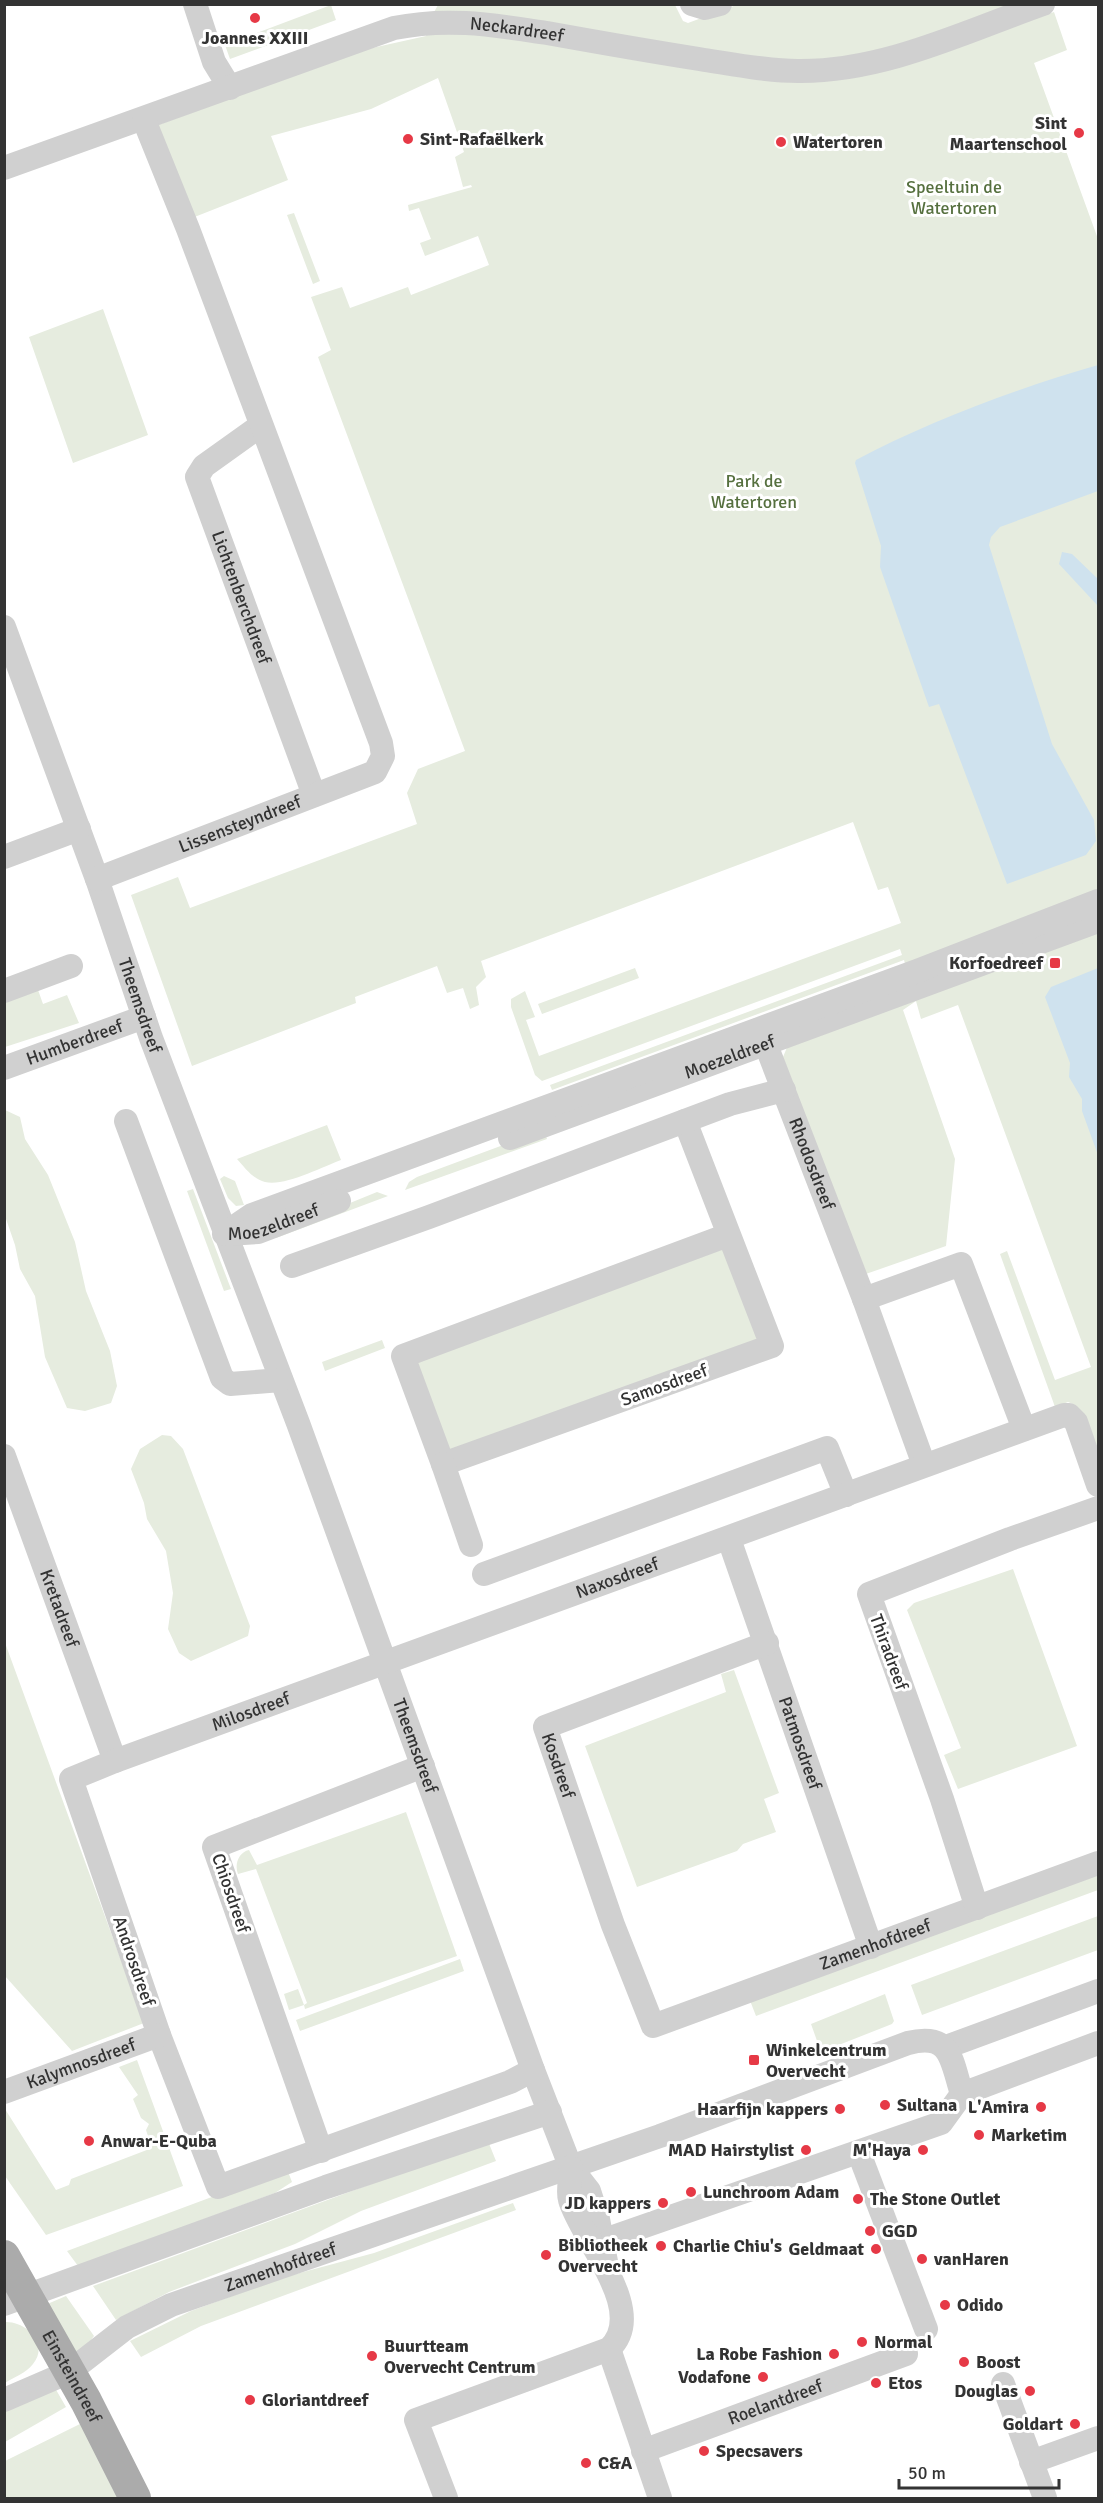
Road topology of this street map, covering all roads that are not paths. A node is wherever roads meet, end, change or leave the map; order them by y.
1 (195, 4) edge
2 (692, 4) edge
3 (720, 4) edge
4 (1043, 4) edge
5 (230, 88) junction
6 (144, 120) junction
7 (4, 168) edge
8 (260, 426) junction
9 (4, 627) edge
10 (314, 795) junction
11 (79, 830) junction
12 (4, 858) edge
13 (97, 879) junction
14 (1098, 901) edge
15 (1098, 921) edge
16 (71, 966) dead end
17 (4, 991) edge
18 (144, 1017) junction
19 (763, 1037) junction
20 (4, 1068) edge
21 (784, 1090) junction
22 (126, 1121) dead end
23 (685, 1121) junction
24 (224, 1234) junction
25 (728, 1235) junction
26 (292, 1266) dead end
27 (864, 1299) junction
28 (281, 1380) junction
29 (1024, 1429) junction
30 (4, 1456) edge
31 (443, 1464) junction
32 (924, 1465) junction
33 (1098, 1485) edge
34 (846, 1495) junction
35 (12, 1499) edge
36 (1098, 1508) edge
37 (729, 1539) junction
38 (471, 1545) dead end
39 (484, 1574) dead end
40 (767, 1643) junction
41 (387, 1663) junction
42 (115, 1761) junction
43 (423, 1766) junction
44 (1098, 1863) edge
45 (977, 1908) junction
46 (871, 1947) junction
47 (1098, 1991) edge
48 (653, 2026) joint
49 (159, 2035) junction
50 (1098, 2043) edge
51 (946, 2047) junction
52 (533, 2070) junction
53 (4, 2091) edge
54 (962, 2094) junction
55 (549, 2112) junction
56 (321, 2151) junction
57 (859, 2153) junction
58 (571, 2168) junction
59 (613, 2237) dead end
60 (4, 2256) edge
61 (16, 2300) edge
62 (926, 2329) dead end
63 (609, 2349) junction
64 (906, 2354) dead end
65 (69, 2372) junction
66 (1003, 2384) dead end
67 (4, 2400) edge
68 (1098, 2438) edge
69 (643, 2451) junction
70 (1031, 2462) junction
71 (135, 2499) edge
72 (446, 2499) edge
73 (660, 2499) edge
74 (1044, 2499) edge

1 - 5 street
2 - 3 street
4 - 5 street, Neckardreef
5 - 6 street, Neckardreef
6 - 7 street, Neckardreef
6 - 8 street
8 - 10 street, Lichtenberchdreef
8 - 10 street, Lissensteyndreef
9 - 11 street, Theemsdreef
10 - 13 street, Lissensteyndreef
11 - 12 street
11 - 13 street, Theemsdreef
13 - 18 street, Theemsdreef
14 - 19 street, Moezeldreef
15 - 19 street, Moezeldreef
16 - 17 street
18 - 20 street, Humberdreef
18 - 24 street, Theemsdreef
19 - 21 street, Rhodosdreef
19 - 24 street, Moezeldreef
21 - 23 street
21 - 27 street, Rhodosdreef
22 - 28 street
23 - 25 street, Samosdreef
23 - 26 street
24 - 28 street, Theemsdreef
25 - 31 street
25 - 31 street, Samosdreef
27 - 29 street
27 - 32 street, Rhodosdreef
28 - 41 street, Theemsdreef
29 - 32 street, Naxosdreef
29 - 33 street, Naxosdreef
30 - 35 street, Kretadreef
31 - 38 street
32 - 34 street, Naxosdreef
34 - 37 street, Naxosdreef
34 - 39 street
35 - 42 street, Kretadreef
36 - 45 street, Thiradreef
37 - 40 street, Patmosdreef
37 - 41 street, Naxosdreef
40 - 46 street, Patmosdreef
40 - 48 street, Kosdreef
41 - 42 street, Milosdreef
41 - 43 street, Theemsdreef
42 - 49 street, Androsdreef
43 - 52 street, Theemsdreef
43 - 56 street, Chiosdreef
44 - 45 street, Zamenhofdreef
45 - 46 street, Zamenhofdreef
46 - 48 street, Zamenhofdreef
47 - 51 street
49 - 53 street, Kalymnosdreef
49 - 56 street, Androsdreef
50 - 54 street
51 - 54 street
51 - 58 street, Zamenhofdreef
52 - 55 street, Theemsdreef
52 - 56 street
54 - 57 street
55 - 58 street
55 - 61 street
57 - 59 street
57 - 62 street
58 - 63 street
58 - 65 street, Zamenhofdreef
60 - 61 main road, Einsteindreef
61 - 65 main road, Einsteindreef
63 - 69 street
63 - 72 street
64 - 69 street, Roelantdreef
65 - 67 street, Zamenhofdreef
65 - 71 main road, Einsteindreef
66 - 70 street
68 - 70 street
69 - 73 street
70 - 74 street

